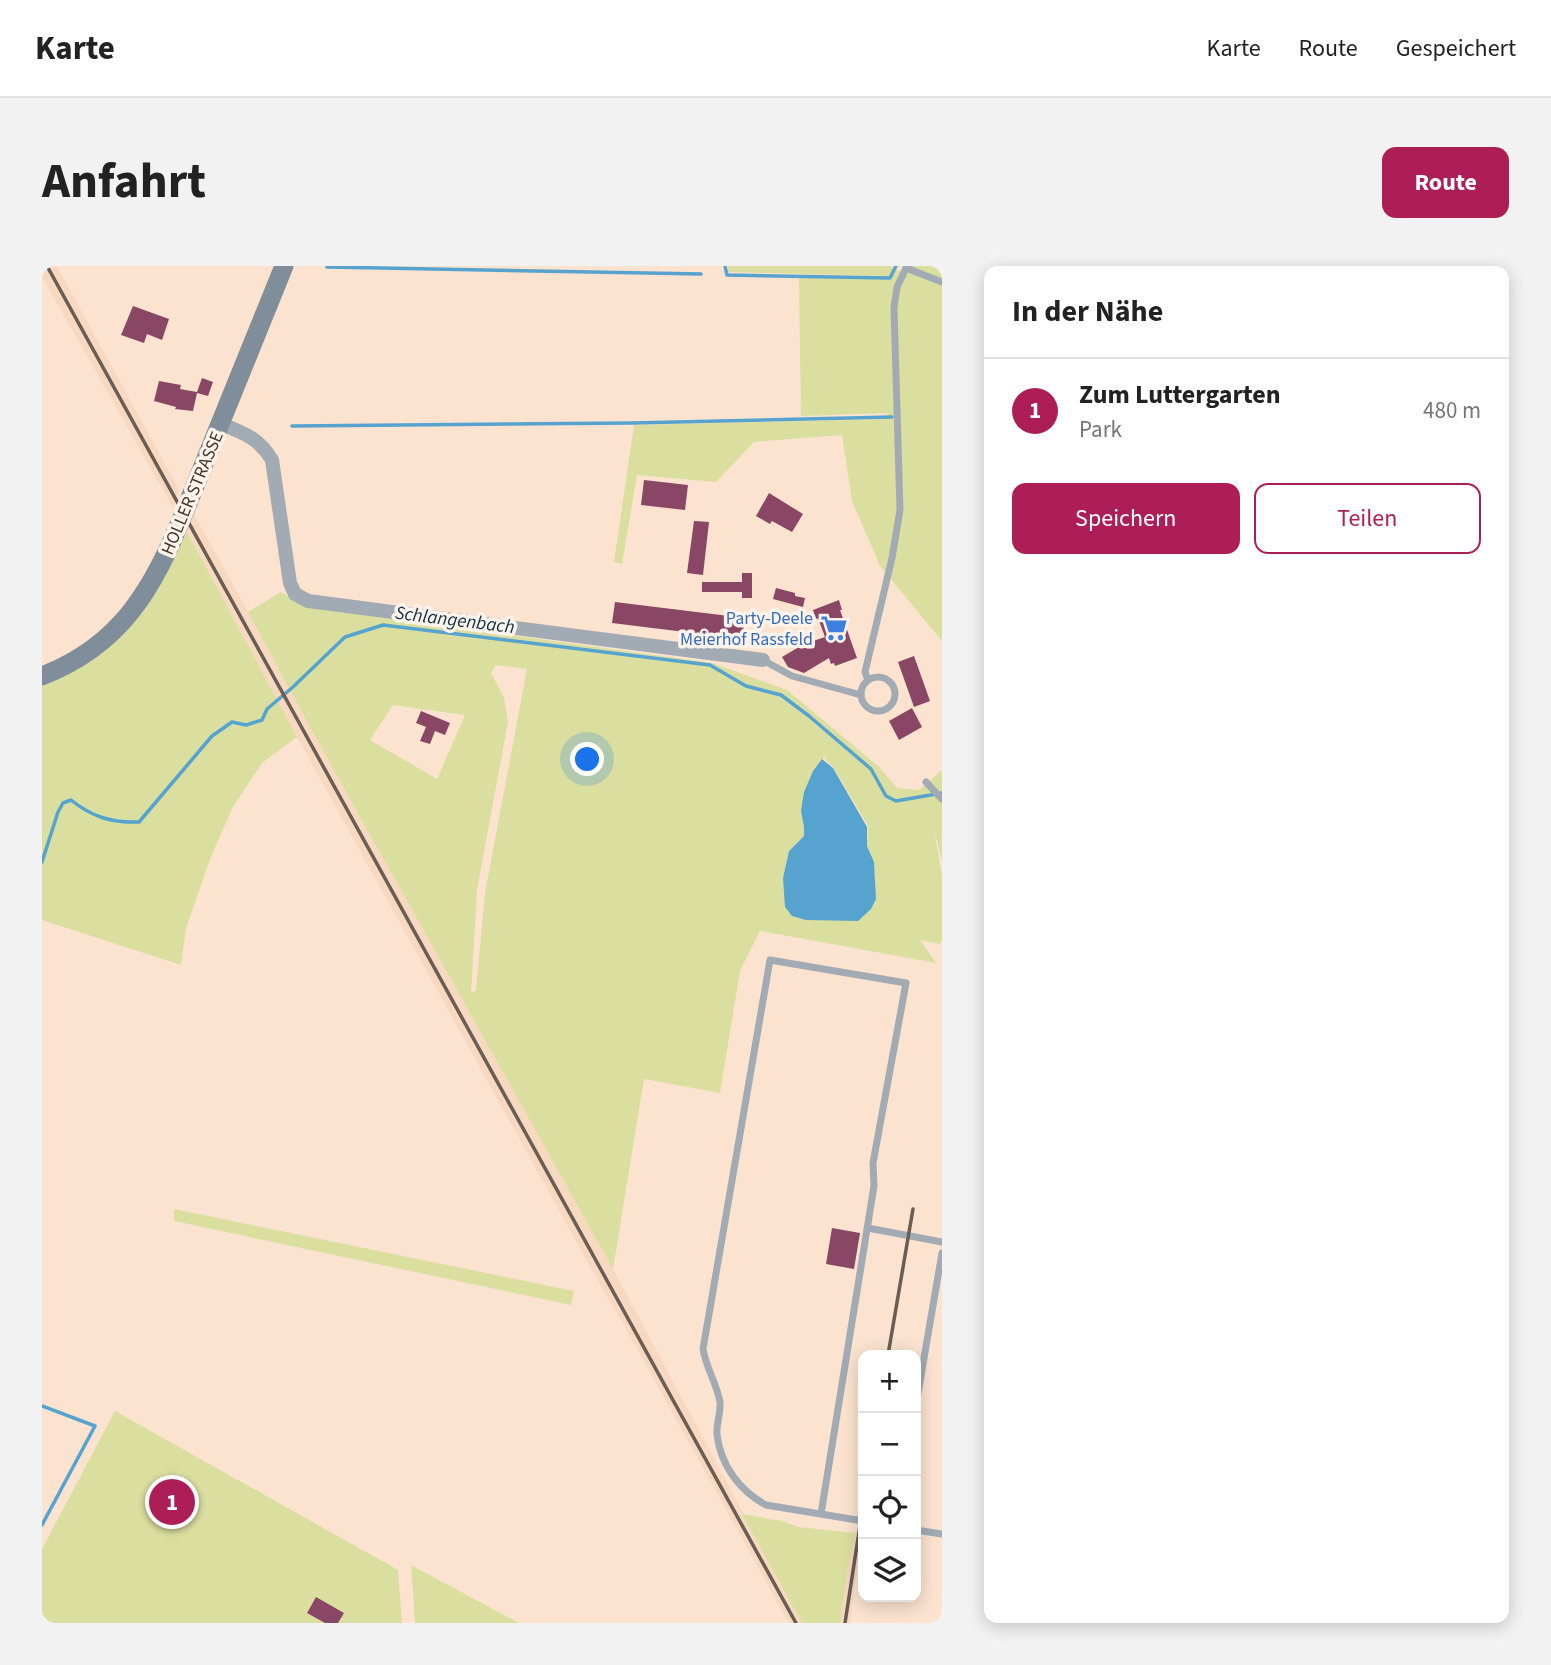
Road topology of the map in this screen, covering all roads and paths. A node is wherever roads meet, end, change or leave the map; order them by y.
1 (284, 266) edge
2 (906, 267) edge
3 (942, 282) edge
4 (221, 424) junction
5 (763, 660) joint
6 (42, 676) edge
7 (868, 680) junction
8 (861, 695) junction
9 (926, 782) dead end
10 (942, 799) edge
11 (868, 1228) junction
12 (942, 1242) edge
13 (942, 1253) edge
14 (921, 1376) edge
15 (821, 1514) junction
16 (858, 1520) edge
17 (921, 1531) edge
18 (942, 1534) edge

1 - 4 street, HOLLER STRASSE
2 - 3 lane
2 - 7 lane
4 - 5 street
4 - 6 street, HOLLER STRASSE
5 - 8 lane
7 - 8 lane
7 - 8 lane
9 - 10 lane
11 - 12 lane
11 - 15 lane
11 - 15 lane
13 - 14 lane
15 - 16 lane
17 - 18 lane

